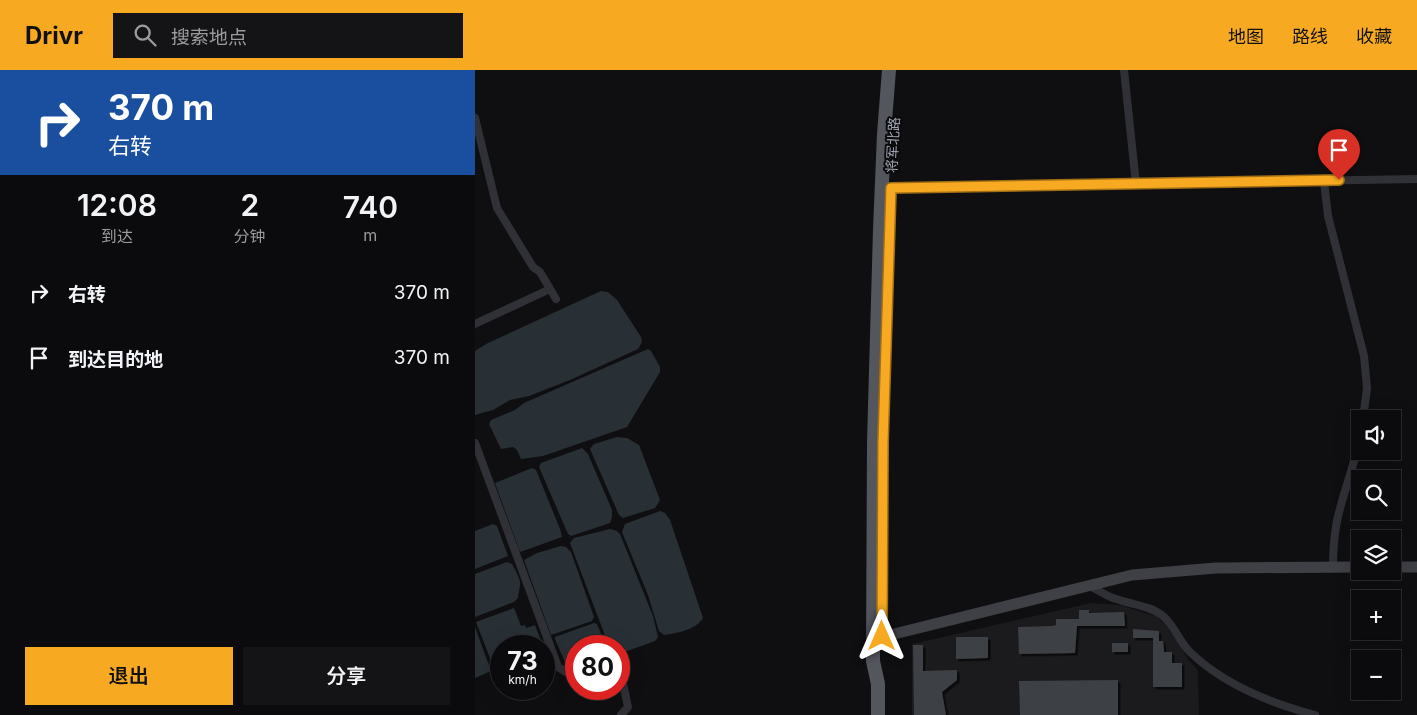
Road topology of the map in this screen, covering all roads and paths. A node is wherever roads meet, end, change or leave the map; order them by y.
1 (889, 70) edge
2 (898, 70) edge
3 (1124, 70) edge
4 (475, 118) edge
5 (1417, 179) edge
6 (1325, 181) junction
7 (1136, 184) junction
8 (891, 188) junction
9 (550, 289) junction
10 (556, 299) dead end
11 (475, 324) edge
12 (1364, 410) edge
13 (475, 442) edge
14 (1355, 460) edge
15 (1333, 567) junction
16 (1351, 567) edge
17 (1401, 567) edge
18 (1417, 567) edge
19 (1089, 586) junction
20 (882, 636) junction
21 (565, 671) edge
22 (878, 684) junction
23 (626, 700) edge
24 (621, 715) edge
25 (878, 715) edge
26 (1315, 715) edge

1 - 22 highway, 将军北路
2 - 8 highway, 将军北路
3 - 7 street
4 - 9 street
5 - 6 street
6 - 7 street
6 - 12 street
7 - 8 street
8 - 20 highway, 将军北路
9 - 10 street
9 - 11 street
13 - 21 street
14 - 15 street
15 - 16 main road
15 - 19 main road
17 - 18 main road
19 - 20 main road
19 - 26 street
20 - 22 highway, 将军北路
22 - 25 highway
23 - 24 street

